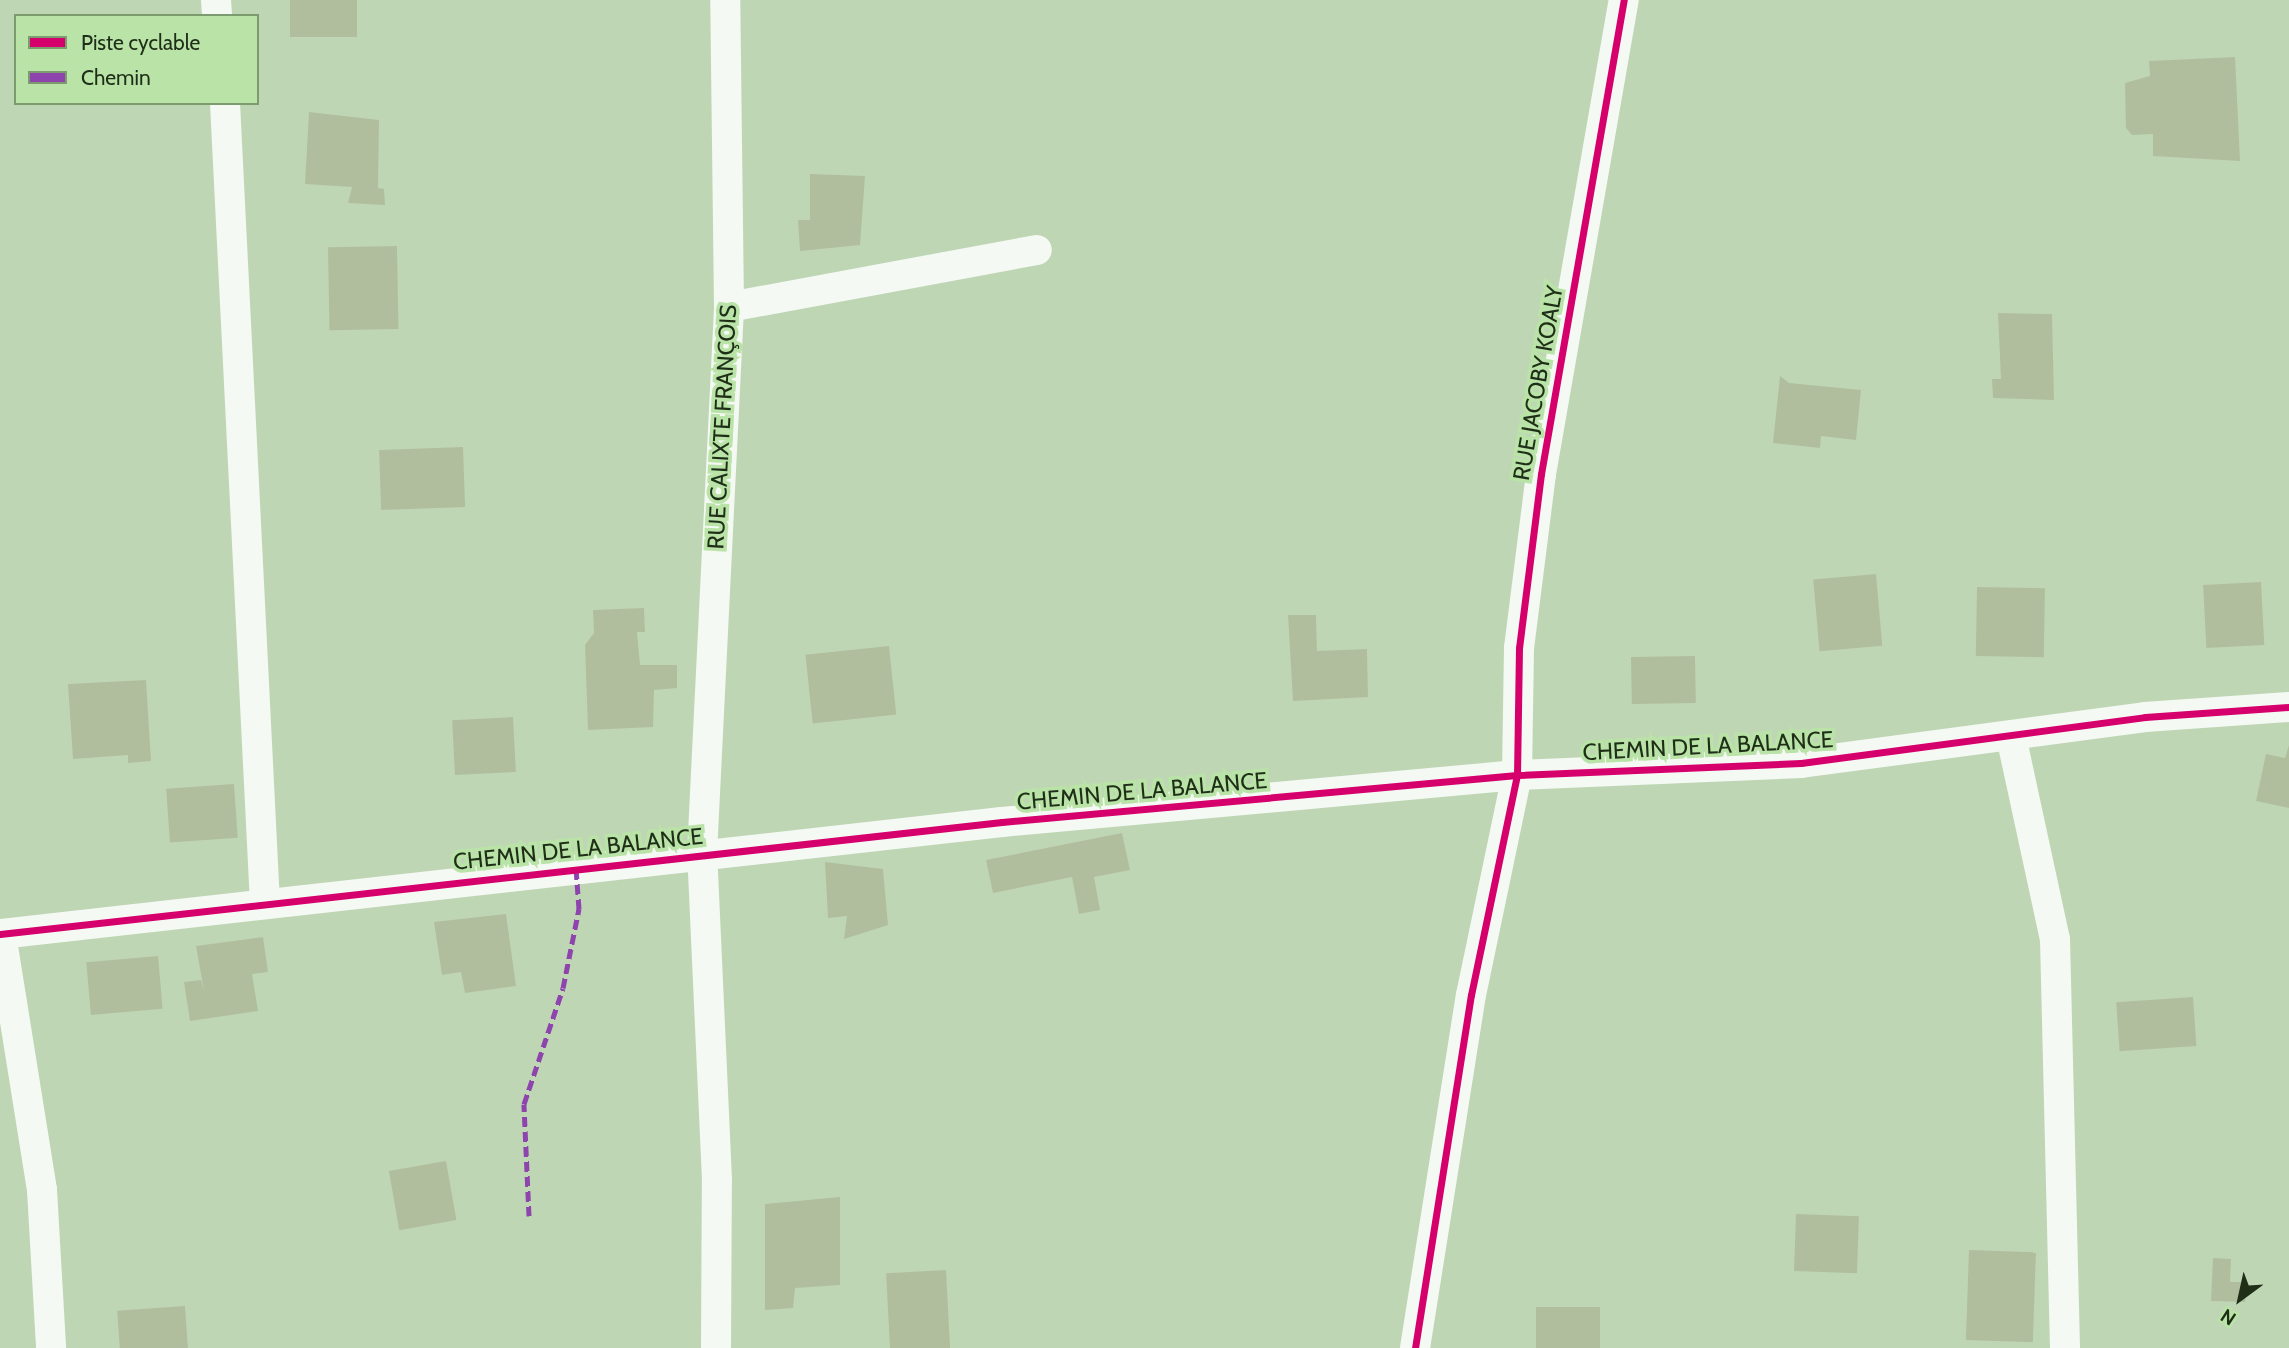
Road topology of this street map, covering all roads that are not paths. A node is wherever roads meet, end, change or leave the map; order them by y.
1 (725, 0) edge
2 (1624, 0) edge
3 (225, 105) edge
4 (1037, 250) dead end
5 (729, 307) junction
6 (2289, 707) edge
7 (2011, 736) junction
8 (1517, 775) junction
9 (702, 854) junction
10 (265, 903) junction
11 (1, 934) edge
12 (51, 1348) edge
13 (716, 1348) edge
14 (1415, 1348) edge
15 (2065, 1348) edge

1 - 5 street, RUE CALIXTE FRANÇOIS
2 - 8 street, RUE JACOBY KOALY
3 - 10 street
4 - 5 street
5 - 9 street, RUE CALIXTE FRANÇOIS
6 - 7 street, CHEMIN DE LA BALANCE
7 - 8 street, CHEMIN DE LA BALANCE
7 - 15 street
8 - 9 street, CHEMIN DE LA BALANCE
8 - 14 street, RUE JACOBY KOALY
9 - 10 street, CHEMIN DE LA BALANCE
9 - 13 street, RUE CALIXTE FRANÇOIS
10 - 11 street, CHEMIN DE LA BALANCE
11 - 12 street

